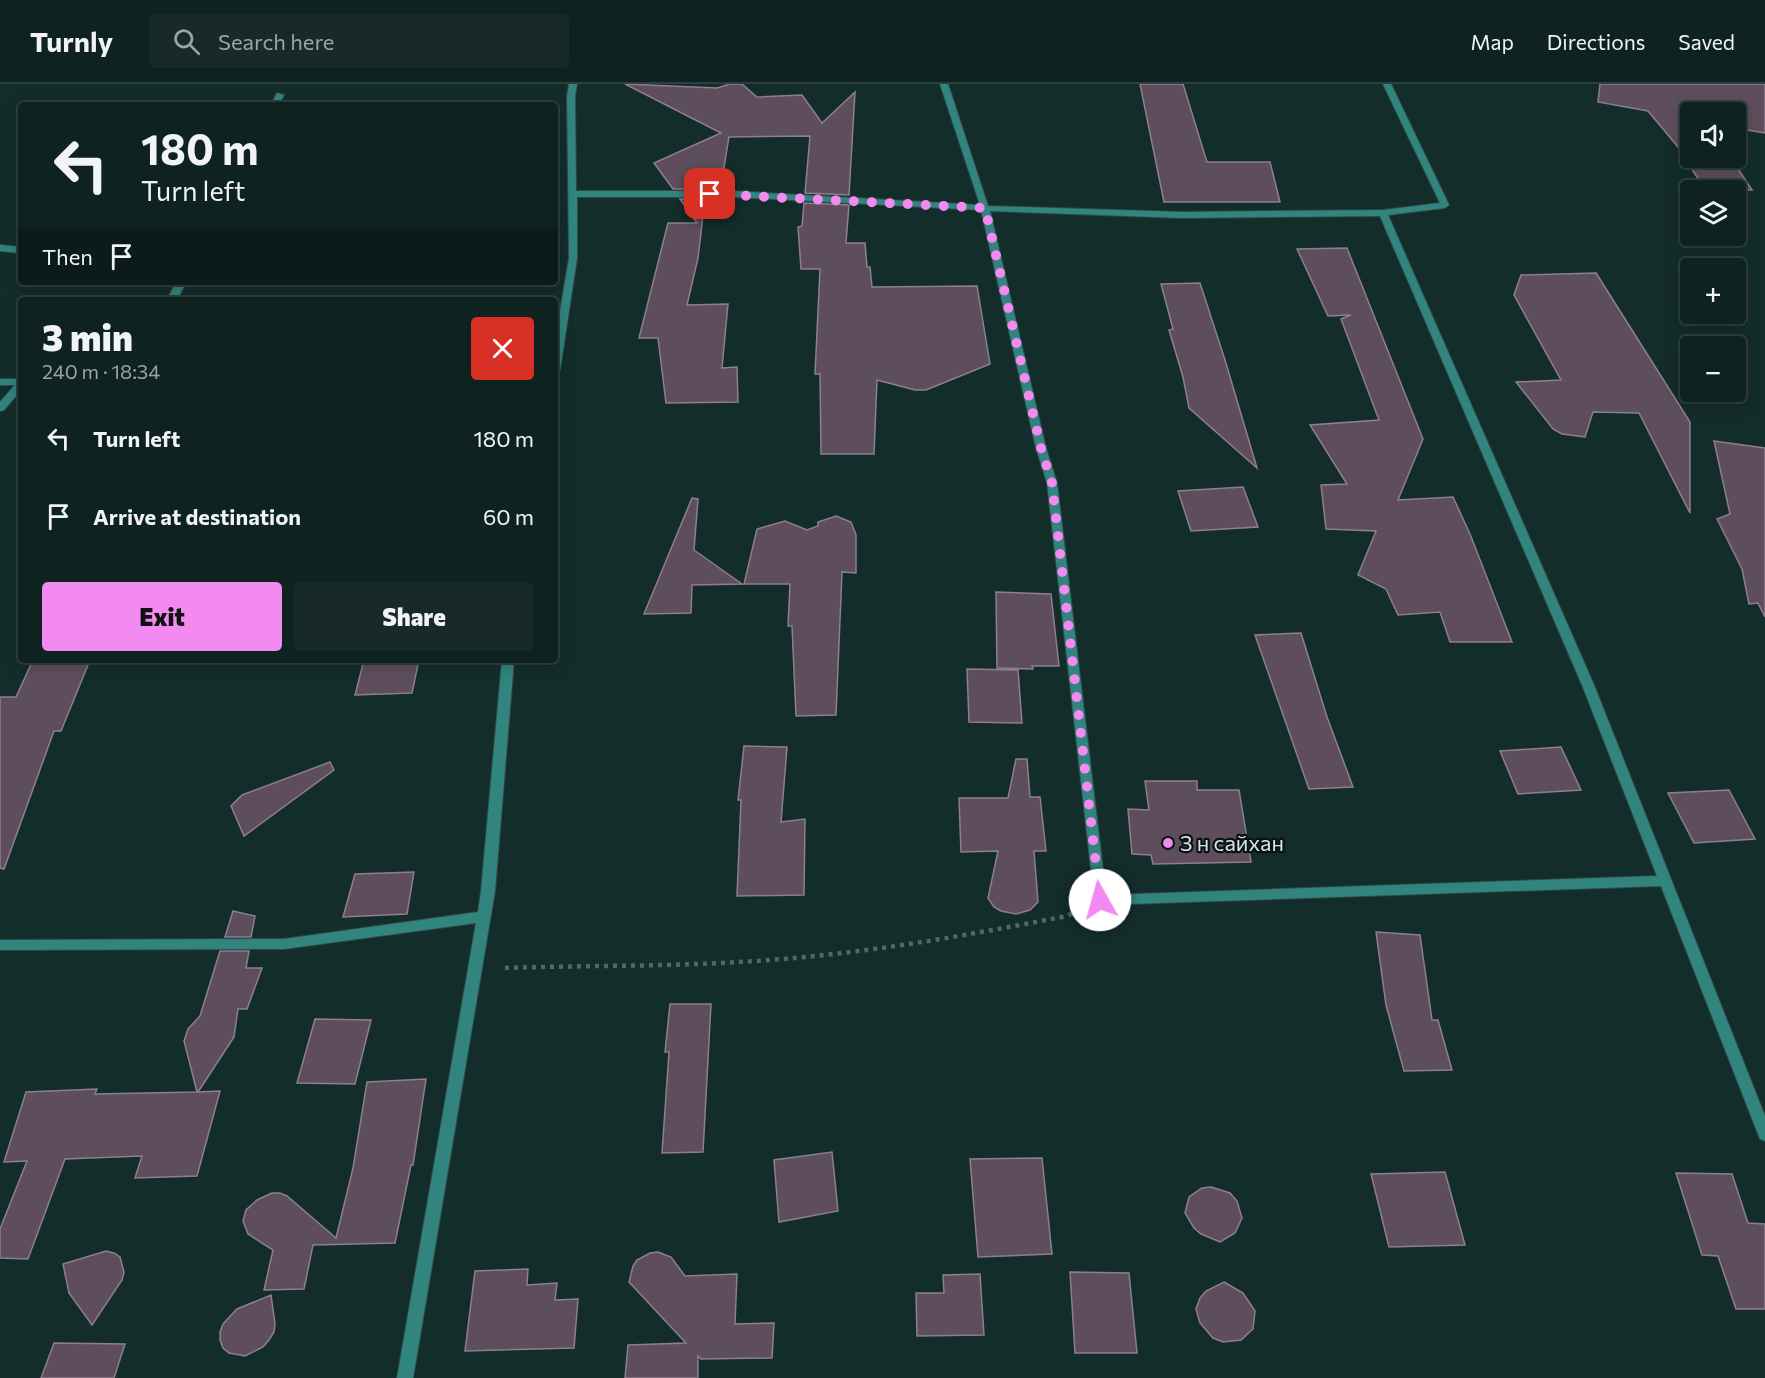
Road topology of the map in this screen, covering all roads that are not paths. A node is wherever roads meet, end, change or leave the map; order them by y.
1 (573, 84) edge
2 (944, 84) edge
3 (1387, 84) edge
4 (280, 95) dead end
5 (276, 102) edge
6 (574, 194) junction
7 (985, 208) junction
8 (1383, 213) junction
9 (0, 248) edge
10 (18, 250) edge
11 (558, 351) edge
12 (0, 382) edge
13 (18, 383) edge
14 (18, 387) edge
15 (0, 408) edge
16 (508, 663) edge
17 (1664, 881) junction
18 (483, 917) junction
19 (0, 945) edge
20 (1765, 1134) edge
21 (405, 1378) edge

1 - 6 street
2 - 7 street
3 - 8 street
4 - 5 street
6 - 7 street
6 - 11 street
7 - 8 street
7 - 17 street
8 - 17 street
9 - 10 street
12 - 13 street
14 - 15 street
16 - 18 street
17 - 20 street
18 - 19 street
18 - 21 street

